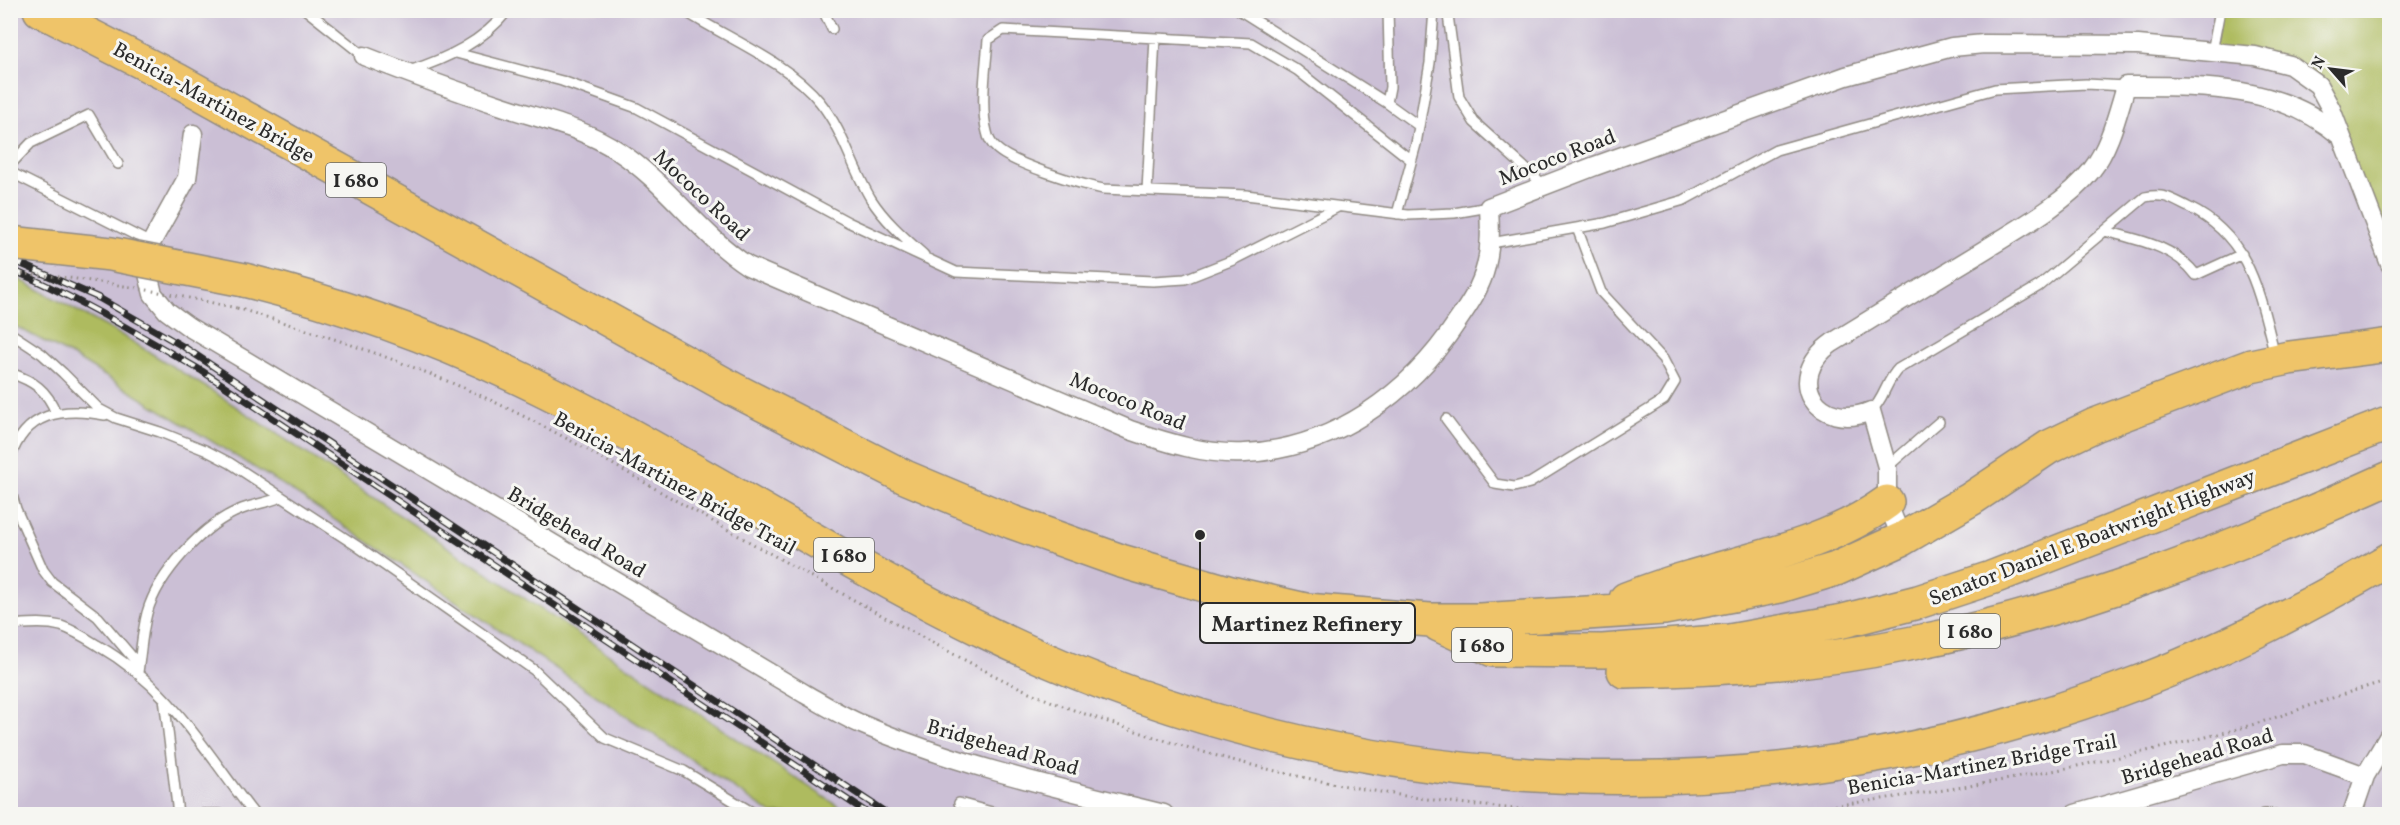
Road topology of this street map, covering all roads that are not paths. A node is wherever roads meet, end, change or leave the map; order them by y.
1 (40, 10) edge
2 (306, 10) edge
3 (508, 10) edge
4 (683, 10) edge
5 (824, 10) edge
6 (1239, 10) edge
7 (1388, 10) edge
8 (1434, 10) edge
9 (1450, 10) edge
10 (2220, 10) edge
11 (832, 29) dead end
12 (1155, 38) junction
13 (2212, 52) junction
14 (456, 53) junction
15 (364, 56) joint
16 (406, 72) junction
17 (2126, 86) junction
18 (1387, 103) junction
19 (1419, 126) junction
20 (193, 134) dead end
21 (2340, 136) junction
22 (1412, 160) junction
23 (118, 164) dead end
24 (10, 165) edge
25 (10, 172) edge
26 (1545, 186) junction
27 (1148, 191) junction
28 (1338, 207) junction
29 (1489, 207) junction
30 (1397, 214) junction
31 (1577, 228) junction
32 (2105, 231) junction
33 (10, 243) edge
34 (151, 243) junction
35 (1491, 243) junction
36 (2242, 254) junction
37 (930, 261) junction
38 (2390, 264) edge
39 (10, 333) edge
40 (2390, 345) edge
41 (2277, 360) junction
42 (10, 373) edge
43 (1871, 411) junction
44 (56, 413) junction
45 (116, 418) junction
46 (1446, 419) dead end
47 (1939, 422) dead end
48 (2376, 428) edge
49 (10, 459) edge
50 (1887, 467) junction
51 (2385, 479) edge
52 (10, 488) edge
53 (282, 497) junction
54 (1887, 502) junction
55 (1902, 539) junction
56 (2390, 559) edge
57 (1157, 572) joint
58 (1583, 615) junction
59 (1430, 620) junction
60 (10, 625) edge
61 (1538, 651) junction
62 (139, 668) junction
63 (164, 695) junction
64 (2390, 734) edge
65 (2365, 776) junction
66 (959, 803) dead end
67 (1139, 811) edge
68 (178, 814) edge
69 (199, 814) edge
70 (219, 814) edge
71 (254, 814) edge
72 (755, 814) edge
73 (999, 814) edge
74 (1164, 814) edge
75 (2075, 814) edge
76 (2264, 814) edge
77 (2274, 814) edge
78 (2352, 814) edge

1 - 57 highway, Benicia-Martinez Bridge / I 680
2 - 15 lane
3 - 14 lane
4 - 37 lane
5 - 11 lane
6 - 18 lane
7 - 18 lane
8 - 19 lane
9 - 26 lane
10 - 13 lane
12 - 22 lane
12 - 27 lane
12 - 27 lane
13 - 21 street, Mococo Road
13 - 26 street, Mococo Road
14 - 16 lane
14 - 37 lane
15 - 16 street, Mococo Road
16 - 35 street, Mococo Road
17 - 21 street
17 - 31 lane
17 - 43 street
18 - 19 lane
19 - 22 lane
20 - 34 street, Bridgehead Road
21 - 38 street, Mococo Road
22 - 30 lane
23 - 24 lane
25 - 34 lane
26 - 29 street, Mococo Road
27 - 28 lane
28 - 30 lane
28 - 37 lane
29 - 30 lane
29 - 35 street, Mococo Road
31 - 35 lane
31 - 46 lane
32 - 36 lane
32 - 36 lane
32 - 43 lane
33 - 56 highway, I 680, bridge
34 - 67 street, Bridgehead Road
36 - 41 lane
39 - 45 lane
40 - 41 highway, Senator Daniel E Boatwright Highway / I 680
41 - 55 highway, Senator Daniel E Boatwright Highway / I 680
42 - 44 lane
43 - 50 street
44 - 45 lane
44 - 49 lane
45 - 53 lane
47 - 50 lane
48 - 61 highway, Senator Daniel E Boatwright Highway / I 680
50 - 54 street
51 - 61 highway, Senator Daniel E Boatwright Highway / I 680
52 - 62 lane
53 - 62 lane
53 - 72 lane
54 - 55 street
54 - 58 highway
55 - 58 highway, Senator Daniel E Boatwright Highway / I 680
57 - 59 highway, Senator Daniel E Boatwright Highway / I 680
58 - 59 highway, Senator Daniel E Boatwright Highway / I 680
59 - 61 highway, Senator Daniel E Boatwright Highway / I 680
60 - 62 lane
62 - 63 lane
63 - 68 lane
63 - 71 lane
64 - 65 street
65 - 75 street, Bridgehead Road
65 - 78 street
66 - 73 lane
67 - 74 street, Bridgehead Road
69 - 70 lane
76 - 77 lane

